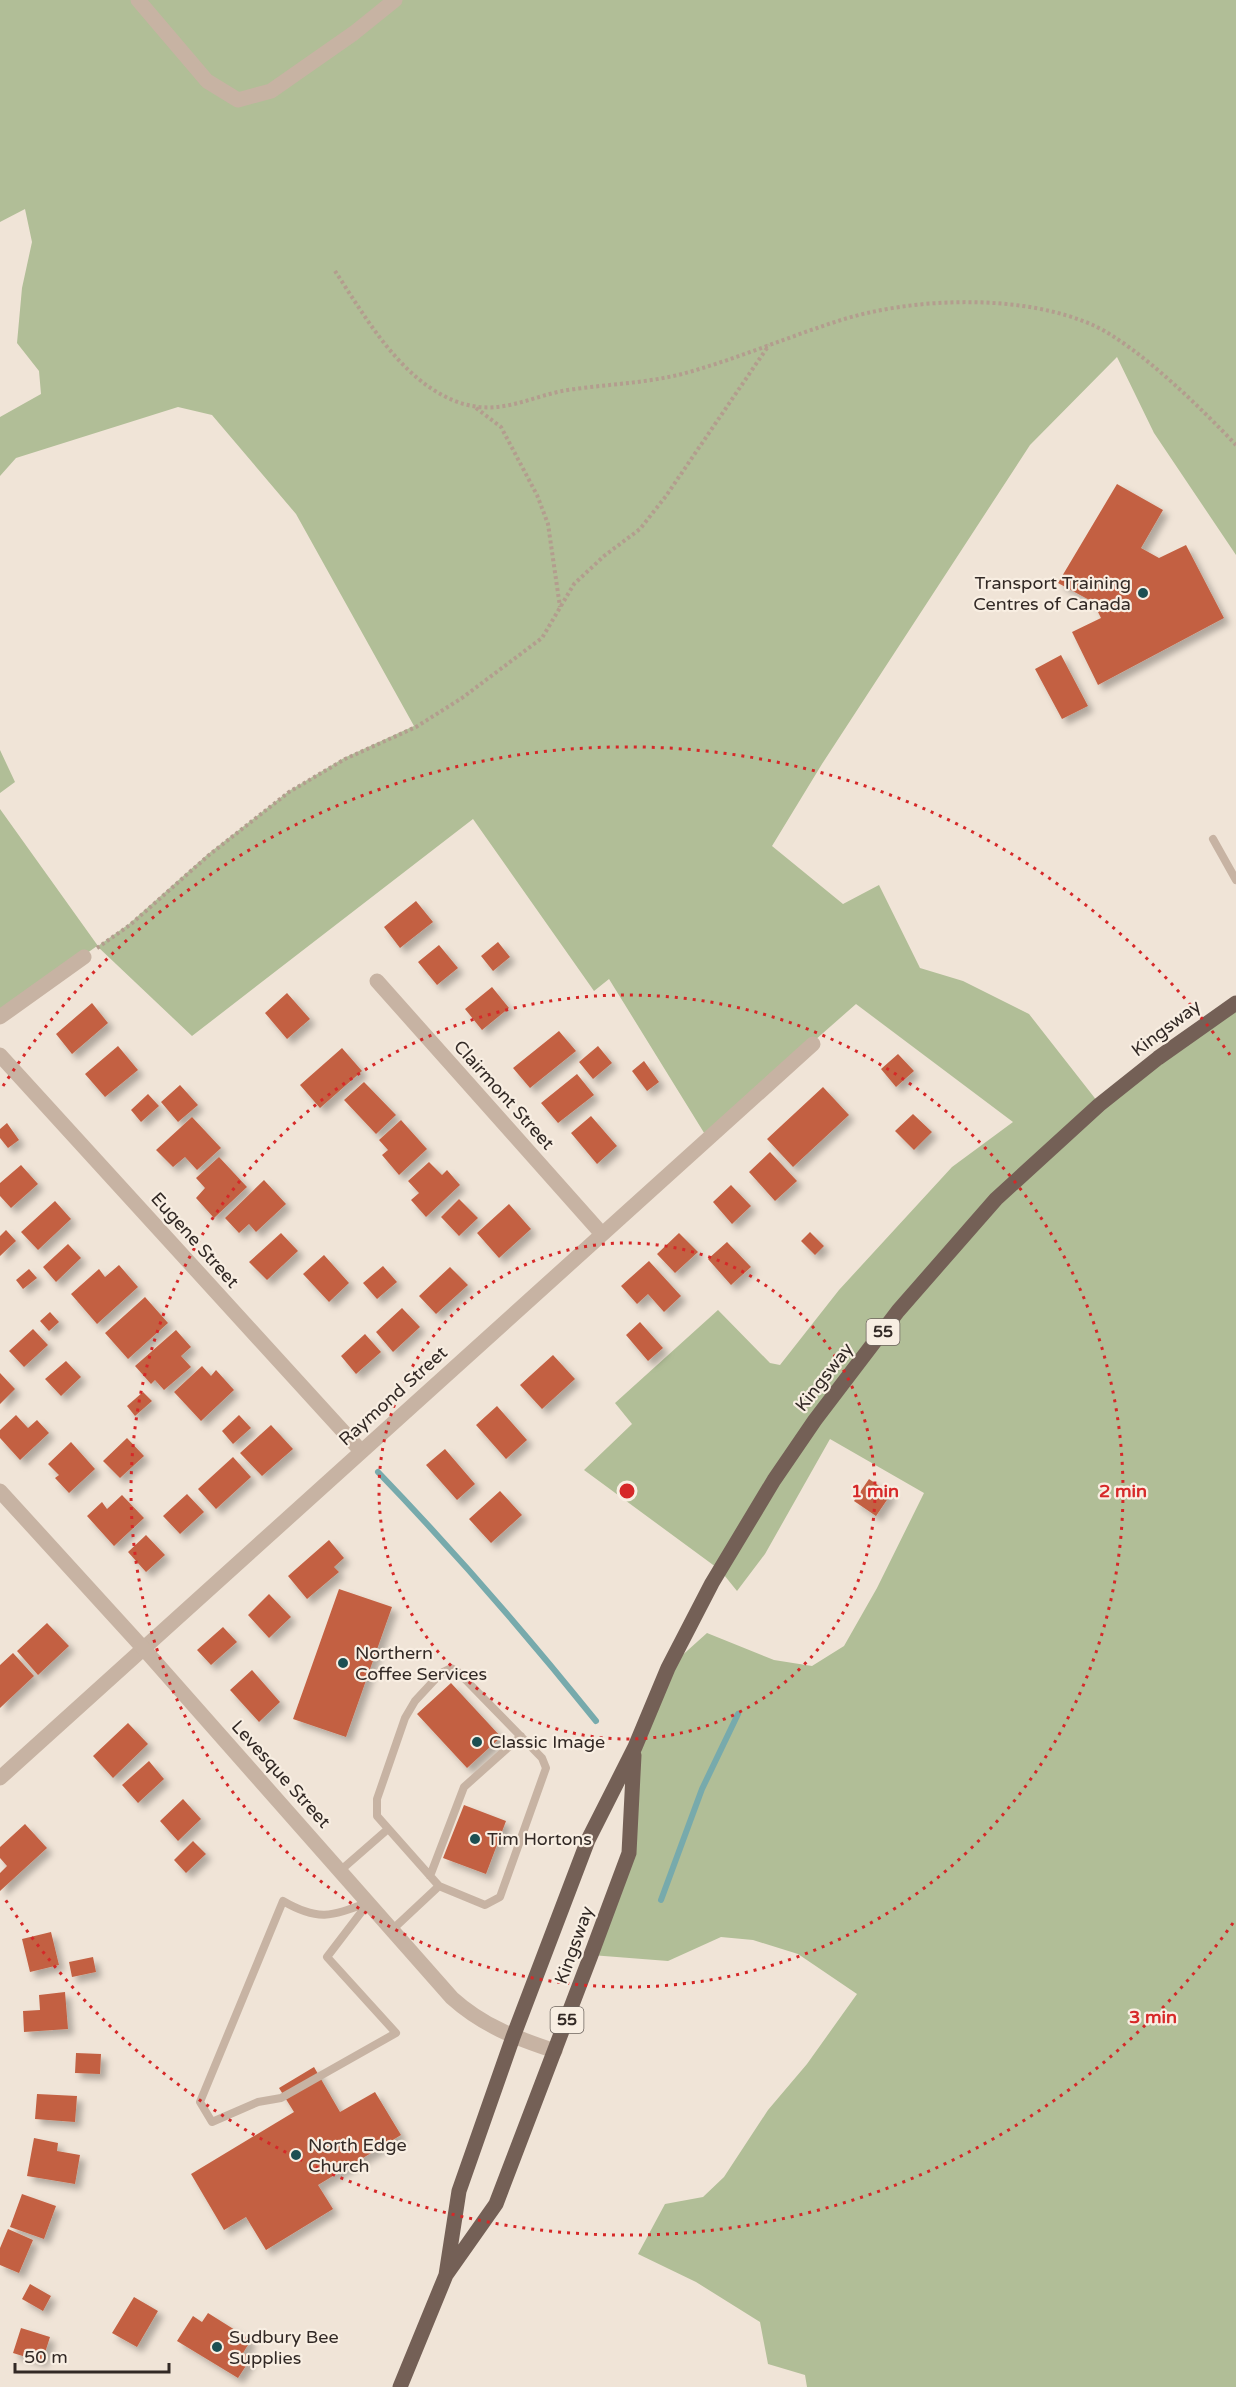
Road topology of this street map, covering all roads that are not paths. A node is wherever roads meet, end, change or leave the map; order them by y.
1 (138, 0) edge
2 (395, 0) edge
3 (1213, 839) dead end
4 (1236, 880) edge
5 (84, 957) road end
6 (377, 981) dead end
7 (1236, 1003) edge
8 (0, 1017) edge
9 (813, 1044) dead end
10 (0, 1055) edge
11 (602, 1234) junction
12 (361, 1451) junction
13 (0, 1491) edge
14 (144, 1649) junction
15 (521, 1736) junction
16 (635, 1747) junction
17 (0, 1778) edge
18 (388, 1828) junction
19 (341, 1870) junction
20 (430, 1876) junction
21 (439, 1886) junction
22 (369, 1902) junction
23 (393, 1929) junction
24 (513, 2037) junction
25 (555, 2051) junction
26 (446, 2275) junction
27 (400, 2387) edge

1 - 2 street
3 - 4 lane
5 - 8 street
6 - 11 street, Clairmont Street
7 - 16 main road, Kingsway / 55
9 - 11 street, Raymond Street
10 - 12 street, Eugene Street
11 - 12 street, Raymond Street
12 - 14 street, Raymond Street
13 - 14 street, Levesque Street
14 - 17 street, Raymond Street
14 - 19 street, Levesque Street
15 - 18 lane
15 - 20 lane
15 - 21 lane
16 - 24 main road, Kingsway / 55
16 - 25 main road, Kingsway / 55
18 - 19 lane
18 - 20 lane
19 - 22 street, Levesque Street
20 - 21 lane
21 - 23 lane
22 - 22 lane
22 - 23 street, Levesque Street
23 - 24 street, Levesque Street
24 - 25 street, Levesque Street
24 - 26 main road, Kingsway / 55
25 - 26 main road, Kingsway / 55
26 - 27 main road, Kingsway / 55

